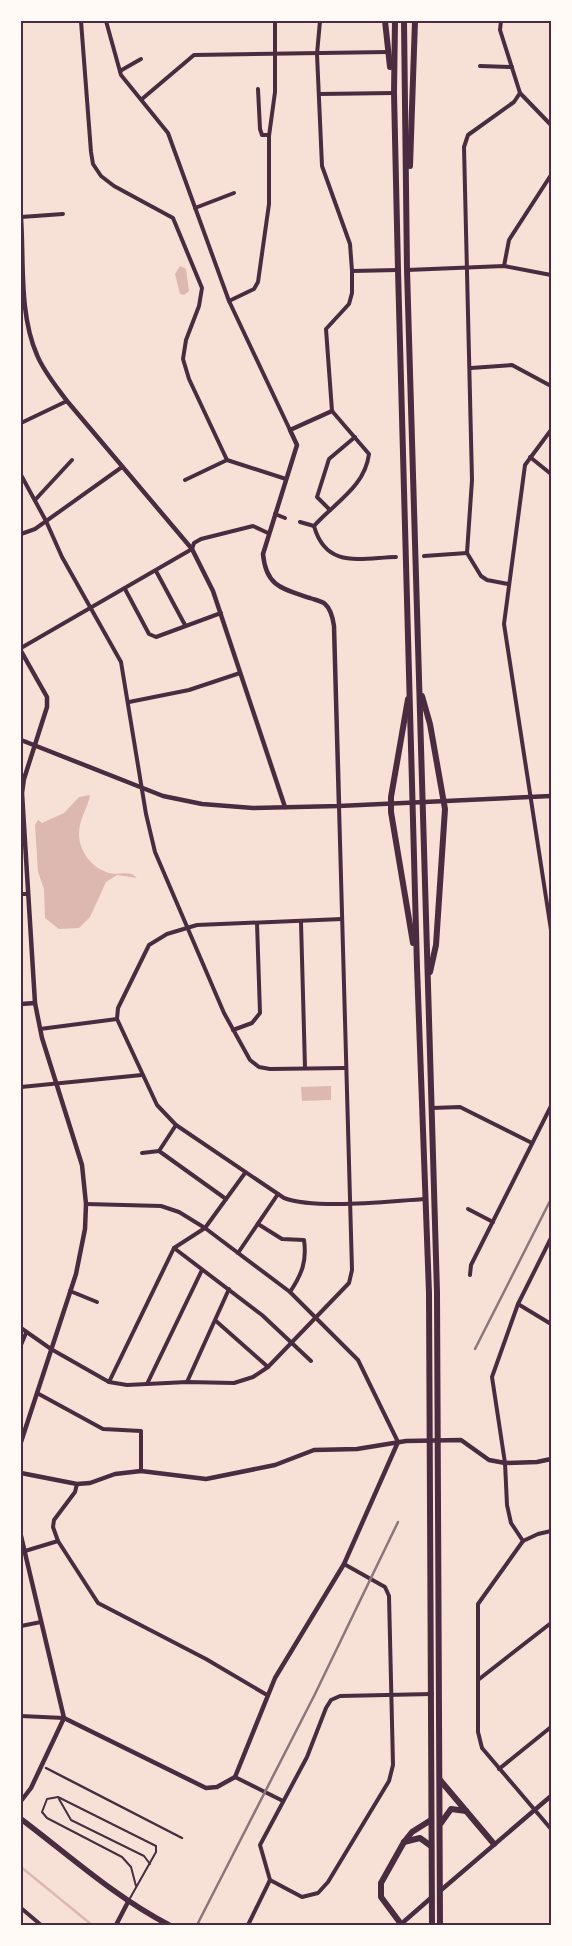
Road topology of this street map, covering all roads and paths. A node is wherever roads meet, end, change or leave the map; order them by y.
1 (81, 21) edge
2 (106, 21) edge
3 (275, 21) edge
4 (320, 21) edge
5 (385, 21) edge
6 (394, 21) edge
7 (404, 21) edge
8 (416, 21) edge
9 (501, 21) edge
10 (389, 52) junction
11 (275, 54) junction
12 (317, 54) junction
13 (141, 59) dead end
14 (480, 66) dead end
15 (512, 67) junction
16 (120, 71) junction
17 (258, 89) dead end
18 (394, 93) junction
19 (520, 93) junction
20 (319, 94) junction
21 (142, 99) junction
22 (551, 125) edge
23 (270, 136) junction
24 (551, 175) edge
25 (234, 194) dead end
26 (228, 196) junction
27 (230, 202) dead end
28 (55, 207) dead end
29 (195, 208) junction
30 (56, 214) junction
31 (63, 214) dead end
32 (21, 217) edge
33 (406, 220) junction
34 (22, 235) edge
35 (23, 258) edge
36 (504, 266) junction
37 (467, 268) junction
38 (398, 270) junction
39 (407, 270) junction
40 (352, 271) junction
41 (551, 275) edge
42 (229, 301) junction
43 (470, 368) junction
44 (551, 386) edge
45 (67, 400) junction
46 (332, 411) junction
47 (21, 423) edge
48 (290, 430) junction
49 (551, 430) edge
50 (355, 437) junction
51 (530, 457) junction
52 (72, 460) dead end
53 (227, 460) junction
54 (122, 467) junction
55 (551, 474) edge
56 (21, 475) edge
57 (286, 479) junction
58 (185, 480) dead end
59 (35, 500) junction
60 (330, 510) junction
61 (275, 514) junction
62 (285, 518) dead end
63 (46, 521) junction
64 (300, 522) dead end
65 (314, 526) junction
66 (268, 533) junction
67 (21, 534) edge
68 (192, 549) junction
69 (467, 553) junction
70 (424, 556) dead end
71 (396, 557) dead end
72 (156, 571) junction
73 (508, 584) junction
74 (124, 589) junction
75 (91, 608) junction
76 (221, 613) junction
77 (185, 626) junction
78 (21, 649) edge
79 (240, 673) junction
80 (419, 685) junction
81 (410, 690) junction
82 (129, 702) junction
83 (21, 740) edge
84 (35, 745) junction
85 (143, 789) junction
86 (551, 796) edge
87 (531, 798) junction
88 (445, 802) junction
89 (391, 804) junction
90 (339, 806) junction
91 (285, 807) junction
92 (21, 894) edge
93 (28, 894) junction
94 (342, 920) junction
95 (301, 922) junction
96 (257, 923) junction
97 (188, 929) junction
98 (551, 930) edge
99 (417, 967) junction
100 (427, 982) junction
101 (35, 1002) junction
102 (21, 1004) edge
103 (117, 1020) junction
104 (40, 1029) junction
105 (233, 1030) junction
106 (305, 1068) junction
107 (345, 1068) junction
108 (142, 1075) junction
109 (57, 1084) junction
110 (21, 1087) edge
111 (551, 1106) edge
112 (432, 1108) junction
113 (176, 1125) junction
114 (532, 1143) junction
115 (159, 1151) junction
116 (142, 1153) dead end
117 (245, 1172) junction
118 (21, 1187) edge
119 (278, 1194) junction
120 (226, 1199) junction
121 (427, 1199) junction
122 (349, 1203) junction
123 (86, 1204) junction
124 (468, 1209) dead end
125 (493, 1222) junction
126 (258, 1224) junction
127 (205, 1228) junction
128 (551, 1238) edge
129 (21, 1247) edge
130 (174, 1248) junction
131 (238, 1253) junction
132 (202, 1270) junction
133 (470, 1276) dead end
134 (229, 1289) junction
135 (70, 1292) junction
136 (290, 1292) junction
137 (97, 1302) dead end
138 (518, 1304) junction
139 (317, 1318) junction
140 (216, 1321) junction
141 (551, 1324) edge
142 (21, 1328) edge
143 (26, 1332) junction
144 (292, 1343) junction
145 (21, 1346) edge
146 (51, 1349) junction
147 (310, 1361) dead end
148 (268, 1367) junction
149 (109, 1382) junction
150 (187, 1382) junction
151 (147, 1384) junction
152 (37, 1393) junction
153 (21, 1442) edge
154 (398, 1442) junction
155 (551, 1459) edge
156 (505, 1462) junction
157 (141, 1471) junction
158 (21, 1473) edge
159 (77, 1484) junction
160 (551, 1530) edge
161 (21, 1536) edge
162 (58, 1541) junction
163 (523, 1542) junction
164 (25, 1551) junction
165 (344, 1564) junction
166 (41, 1622) junction
167 (551, 1623) edge
168 (21, 1626) edge
169 (478, 1680) junction
170 (432, 1694) junction
171 (267, 1695) junction
172 (391, 1695) junction
173 (21, 1716) edge
174 (64, 1718) junction
175 (551, 1727) edge
176 (46, 1768) dead end
177 (499, 1769) junction
178 (235, 1777) junction
179 (440, 1780) junction
180 (551, 1796) edge
181 (58, 1797) junction
182 (281, 1800) junction
183 (21, 1801) edge
184 (534, 1810) junction
185 (468, 1812) junction
186 (21, 1819) edge
187 (432, 1820) junction
188 (440, 1824) junction
189 (551, 1829) edge
190 (182, 1838) dead end
191 (404, 1842) junction
192 (494, 1844) junction
193 (431, 1846) junction
194 (150, 1864) junction
195 (270, 1880) junction
196 (136, 1886) junction
197 (128, 1902) junction
198 (21, 1908) edge
199 (400, 1924) edge
200 (41, 1925) edge
201 (116, 1925) edge
202 (169, 1925) edge
203 (248, 1925) edge
204 (432, 1925) edge
205 (440, 1925) edge

1 - 53 street
2 - 16 street
3 - 11 street
4 - 12 street
5 - 10 highway
6 - 18 highway
7 - 33 highway
8 - 33 highway
9 - 15 street
10 - 12 street
10 - 18 highway
11 - 12 street
11 - 21 street
11 - 23 street
12 - 20 street
13 - 16 street
14 - 15 street
15 - 19 street
16 - 21 street
17 - 23 street
18 - 20 street
18 - 38 highway
19 - 22 street
19 - 37 street
20 - 40 street
21 - 29 street
23 - 42 street
24 - 36 street
25 - 26 street
26 - 27 street
26 - 29 street
28 - 30 street
29 - 42 street
30 - 31 street
30 - 32 street
32 - 34 street
33 - 39 highway
34 - 35 street
35 - 45 street
36 - 37 street
36 - 41 street
37 - 39 street
37 - 43 street
38 - 40 street
38 - 81 highway
39 - 80 highway
40 - 46 street
42 - 48 street
43 - 44 street
43 - 69 street
45 - 47 street
45 - 54 street
46 - 48 street
46 - 50 street
48 - 57 street
49 - 51 street
50 - 60 street
50 - 60 street
51 - 55 street
51 - 73 street
52 - 59 street
53 - 57 street
53 - 58 street
54 - 63 street
54 - 68 street
56 - 59 street
57 - 61 street
59 - 63 street
60 - 65 street
61 - 62 street
61 - 66 street
63 - 67 street
63 - 75 street
64 - 65 street
65 - 71 street
66 - 68 street
66 - 90 street
68 - 72 street
68 - 76 street
69 - 70 street
69 - 73 street
72 - 74 street
72 - 77 street
73 - 87 street
74 - 75 street
74 - 77 street
75 - 78 street
75 - 82 street
76 - 77 street
76 - 79 street
78 - 84 street
79 - 82 street
79 - 91 street
80 - 88 highway
80 - 100 highway
81 - 89 highway
81 - 99 highway
82 - 85 street
83 - 84 street
84 - 85 street
84 - 93 street
85 - 91 street
85 - 97 street
86 - 87 street
87 - 88 street
87 - 98 street
88 - 89 street
88 - 100 highway
89 - 90 street
89 - 99 highway
90 - 91 street
90 - 94 street
92 - 93 street
93 - 101 street
94 - 95 street
94 - 107 street
95 - 96 street
95 - 106 street
96 - 97 street
96 - 105 street
97 - 103 street
97 - 105 street
99 - 121 highway
100 - 112 highway
101 - 102 street
101 - 104 street
103 - 104 street
103 - 108 street
104 - 109 street
105 - 106 street
106 - 107 street
107 - 122 street
108 - 109 street
108 - 113 street
109 - 110 street
109 - 123 street
111 - 114 street
112 - 114 street
112 - 179 highway
113 - 115 street
113 - 117 street
114 - 125 street
115 - 116 street
115 - 120 street
117 - 119 street
117 - 120 street
118 - 129 street
119 - 122 street
119 - 126 street
120 - 127 street
121 - 122 street
121 - 170 highway
122 - 139 street
123 - 127 street
123 - 135 street
124 - 125 street
125 - 133 street
126 - 131 street
126 - 136 street
127 - 130 street
127 - 131 street
128 - 138 street
130 - 132 street
130 - 149 street
131 - 136 street
132 - 134 street
132 - 151 street
134 - 140 street
134 - 144 street
135 - 137 street
135 - 146 street
136 - 139 street
138 - 141 street
138 - 156 street
139 - 144 street
139 - 154 street
140 - 148 street
140 - 150 street
142 - 143 street
143 - 145 street
143 - 146 street
144 - 147 street
144 - 148 street
146 - 149 street
146 - 152 street
148 - 150 street
149 - 151 street
150 - 151 street
152 - 153 street
152 - 157 street
154 - 156 street
154 - 157 street
154 - 165 street
155 - 156 street
156 - 163 street
157 - 159 street
158 - 159 street
159 - 162 street
160 - 163 street
161 - 164 street
162 - 164 street
162 - 171 street
163 - 169 street
164 - 166 street
165 - 171 street
165 - 172 street
166 - 168 street
166 - 174 street
167 - 169 street
169 - 177 street
170 - 172 street
170 - 187 highway
171 - 178 street
172 - 182 street
172 - 195 street
173 - 174 street
174 - 178 street
174 - 183 street
175 - 177 street
176 - 190 street
177 - 184 street
178 - 182 street
179 - 185 highway
179 - 188 highway
180 - 184 street
181 - 194 lane
181 - 194 lane
181 - 196 lane
182 - 195 street
184 - 189 street
184 - 192 street
185 - 188 highway
185 - 192 highway
186 - 197 main road
187 - 191 highway
187 - 193 highway
188 - 205 highway
191 - 193 highway
191 - 199 highway
192 - 199 street
193 - 204 highway
194 - 196 lane
195 - 203 street
196 - 197 lane
197 - 201 street
197 - 202 main road
198 - 200 street

